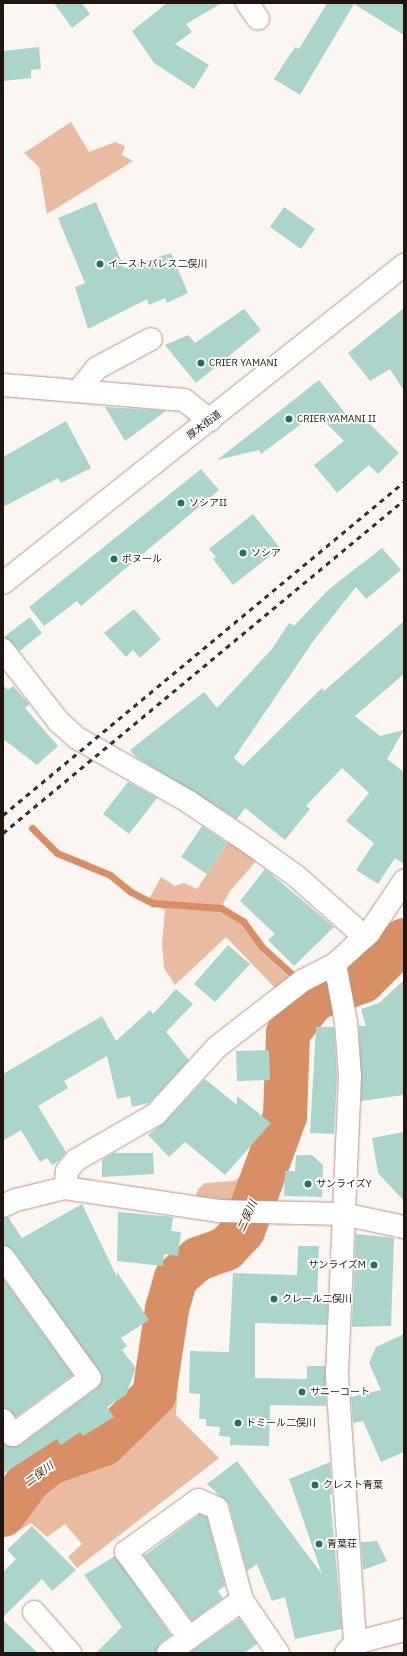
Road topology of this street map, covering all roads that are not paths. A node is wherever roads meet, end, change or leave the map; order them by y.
1 (404, 265) edge
2 (151, 339) dead end
3 (3, 385) edge
4 (79, 390) junction
5 (210, 420) junction
6 (3, 583) edge
7 (3, 650) edge
8 (404, 881) edge
9 (365, 937) junction
10 (335, 969) junction
11 (66, 1188) junction
12 (3, 1206) edge
13 (343, 1214) junction
14 (404, 1227) edge
15 (3, 1257) edge
16 (3, 1420) edge
17 (242, 1600) junction
18 (34, 1612) dead end
19 (404, 1630) edge
20 (189, 1638) junction
21 (350, 1648) edge
22 (70, 1653) edge
23 (168, 1653) edge
24 (278, 1653) edge

1 - 5 street, 厚木街道
2 - 4 street
3 - 4 street
4 - 5 street
5 - 6 street, 厚木街道
7 - 9 street
8 - 9 street
9 - 10 street
10 - 11 street
10 - 13 street
11 - 12 street
11 - 13 street
13 - 14 street
13 - 21 street
15 - 16 street
17 - 20 street
17 - 20 street
17 - 24 street
18 - 22 street
19 - 21 street
20 - 23 street

